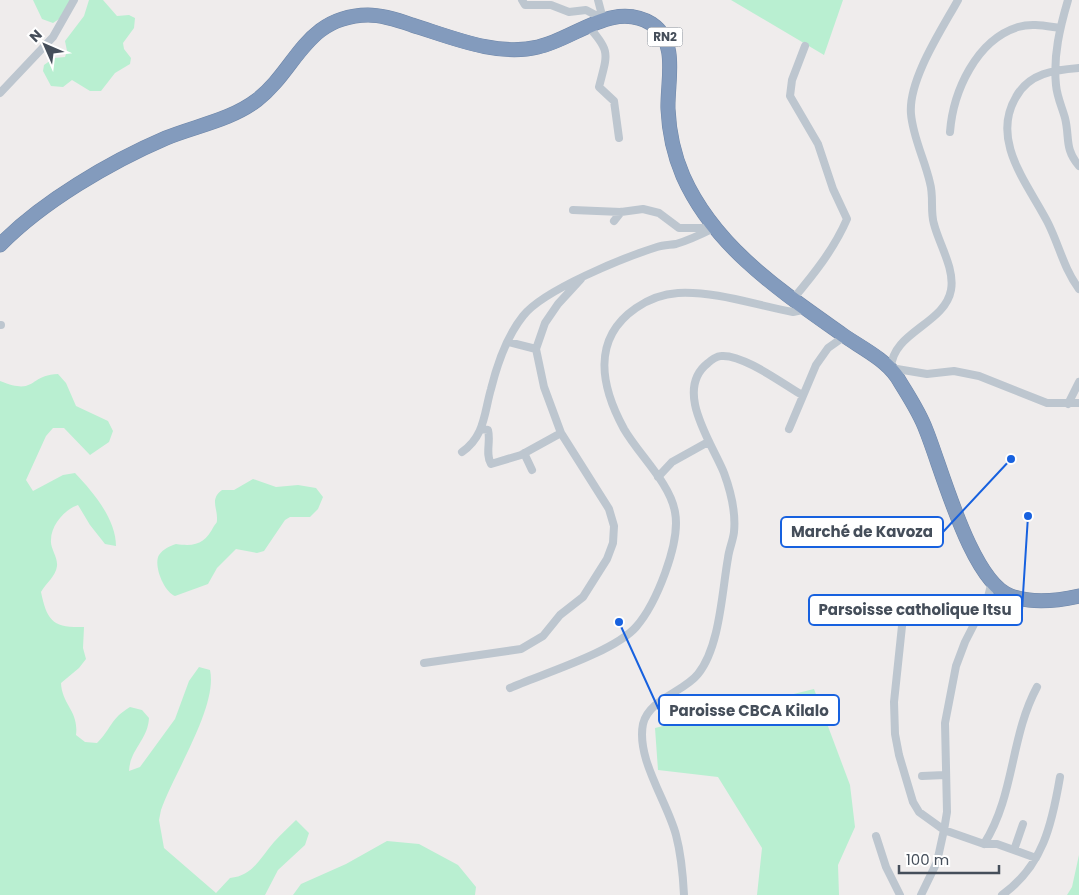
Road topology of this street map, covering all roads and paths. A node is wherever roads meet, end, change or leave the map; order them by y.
1 (74, 0) edge
2 (522, 0) edge
3 (598, 0) edge
4 (958, 0) edge
5 (1068, 0) edge
6 (603, 18) junction
7 (586, 24) junction
8 (1060, 28) junction
9 (805, 46) dead end
10 (1079, 68) edge
11 (1055, 70) junction
12 (0, 93) edge
13 (950, 132) dead end
14 (618, 138) dead end
15 (1079, 166) edge
16 (573, 210) dead end
17 (621, 212) junction
18 (614, 221) dead end
19 (714, 228) junction
20 (0, 245) edge
21 (581, 279) junction
22 (1079, 289) edge
23 (793, 299) junction
24 (807, 309) junction
25 (844, 336) junction
26 (508, 342) junction
27 (536, 349) junction
28 (891, 368) junction
29 (1079, 382) edge
30 (802, 395) junction
31 (1079, 403) edge
32 (1068, 404) junction
33 (482, 429) junction
34 (789, 429) dead end
35 (561, 433) junction
36 (708, 442) junction
37 (462, 452) dead end
38 (524, 453) junction
39 (532, 470) dead end
40 (658, 477) junction
41 (992, 581) junction
42 (1079, 596) edge
43 (904, 607) dead end
44 (424, 663) dead end
45 (1037, 687) dead end
46 (510, 688) dead end
47 (945, 775) junction
48 (922, 776) dead end
49 (1060, 777) dead end
50 (1023, 824) dead end
51 (944, 830) junction
52 (876, 836) dead end
53 (984, 844) junction
54 (1014, 850) junction
55 (1036, 858) junction
56 (684, 895) edge
57 (900, 895) edge
58 (921, 895) edge
59 (1002, 895) edge

1 - 12 street
2 - 6 street
3 - 6 street
4 - 28 street
5 - 8 street
6 - 7 highway, RN2
6 - 19 highway, RN2
7 - 14 street
7 - 20 highway, RN2
8 - 11 street
8 - 13 street
9 - 23 street
10 - 11 street
11 - 15 street
11 - 22 street
16 - 17 street
17 - 18 street
17 - 19 street
19 - 21 street
19 - 23 highway, RN2
21 - 26 street
21 - 27 street
23 - 24 highway, RN2
24 - 25 highway, RN2
24 - 40 street
25 - 28 highway, RN2
25 - 30 street
26 - 27 street
26 - 33 street
27 - 35 street
28 - 32 street
28 - 41 highway, RN2
29 - 32 street
30 - 34 street
30 - 36 street
31 - 32 street
33 - 37 street
33 - 38 street
35 - 38 street
35 - 44 street
36 - 40 street
36 - 56 street
38 - 39 street
40 - 46 street
41 - 42 highway, RN2
41 - 47 street
43 - 51 street
45 - 53 street
47 - 48 street
47 - 51 street
49 - 55 street
50 - 54 street
51 - 53 street
51 - 58 street
52 - 57 street
53 - 54 street
54 - 55 street
55 - 59 street

